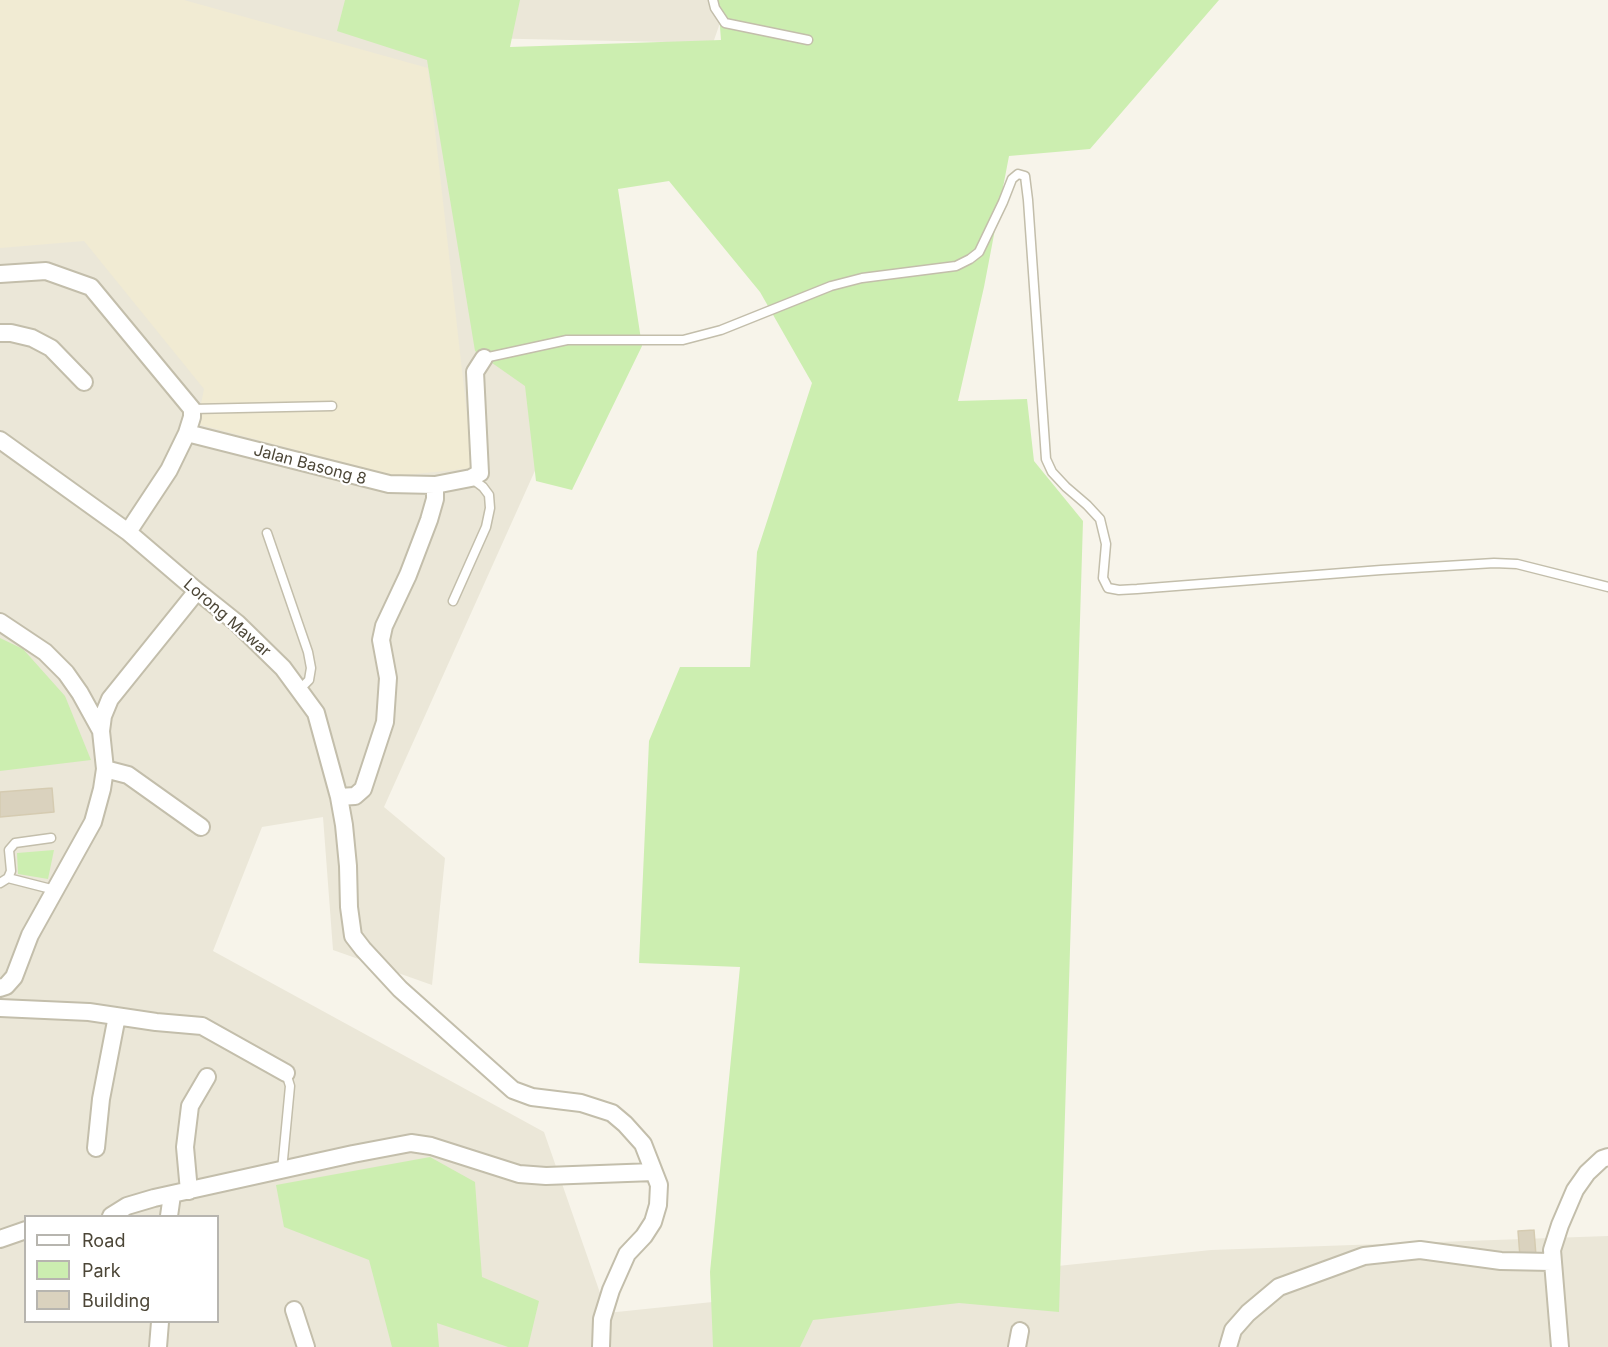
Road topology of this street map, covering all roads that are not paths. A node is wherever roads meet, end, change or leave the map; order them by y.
1 (713, 0) edge
2 (808, 40) dead end
3 (0, 274) edge
4 (0, 333) edge
5 (484, 358) joint
6 (84, 382) dead end
7 (332, 406) dead end
8 (192, 409) junction
9 (187, 433) junction
10 (0, 440) edge
11 (471, 478) junction
12 (435, 485) junction
13 (128, 532) junction
14 (267, 533) dead end
15 (1608, 587) edge
16 (196, 591) junction
17 (453, 601) dead end
18 (0, 622) edge
19 (299, 690) junction
20 (100, 731) junction
21 (105, 769) junction
22 (339, 797) junction
23 (201, 827) dead end
24 (51, 838) dead end
25 (4, 881) edge
26 (56, 890) junction
27 (0, 988) edge
28 (0, 1008) edge
29 (117, 1016) junction
30 (286, 1073) joint
31 (207, 1077) dead end
32 (96, 1148) dead end
33 (1608, 1157) edge
34 (282, 1170) junction
35 (654, 1172) junction
36 (180, 1193) junction
37 (113, 1215) edge
38 (169, 1215) edge
39 (24, 1231) edge
40 (0, 1239) edge
41 (1552, 1262) junction
42 (294, 1310) dead end
43 (160, 1323) edge
44 (158, 1347) edge
45 (306, 1347) edge
46 (601, 1347) edge
47 (1228, 1347) edge
48 (1560, 1347) edge

1 - 2 lane
3 - 8 street
4 - 6 street
5 - 11 street
5 - 15 lane
7 - 8 lane
8 - 9 street
9 - 12 street, Jalan Basong 8
9 - 13 street
10 - 13 street, Lorong Mawar
11 - 12 street, Jalan Basong 8
11 - 17 lane
12 - 22 street
13 - 16 street, Lorong Mawar
14 - 19 lane
16 - 19 street, Lorong Mawar
16 - 20 street
18 - 20 street
19 - 22 street, Lorong Mawar
20 - 21 street
21 - 23 street
21 - 26 street
22 - 35 street, Lorong Mawar
24 - 25 lane
25 - 26 lane
26 - 27 street
28 - 29 street
29 - 30 street
29 - 32 street
30 - 34 lane
31 - 36 street
33 - 41 street
34 - 35 street
34 - 36 street
35 - 46 street, Lorong Mawar
36 - 37 street
36 - 38 street
39 - 40 street
41 - 47 street
41 - 48 street
42 - 45 street
43 - 44 street

